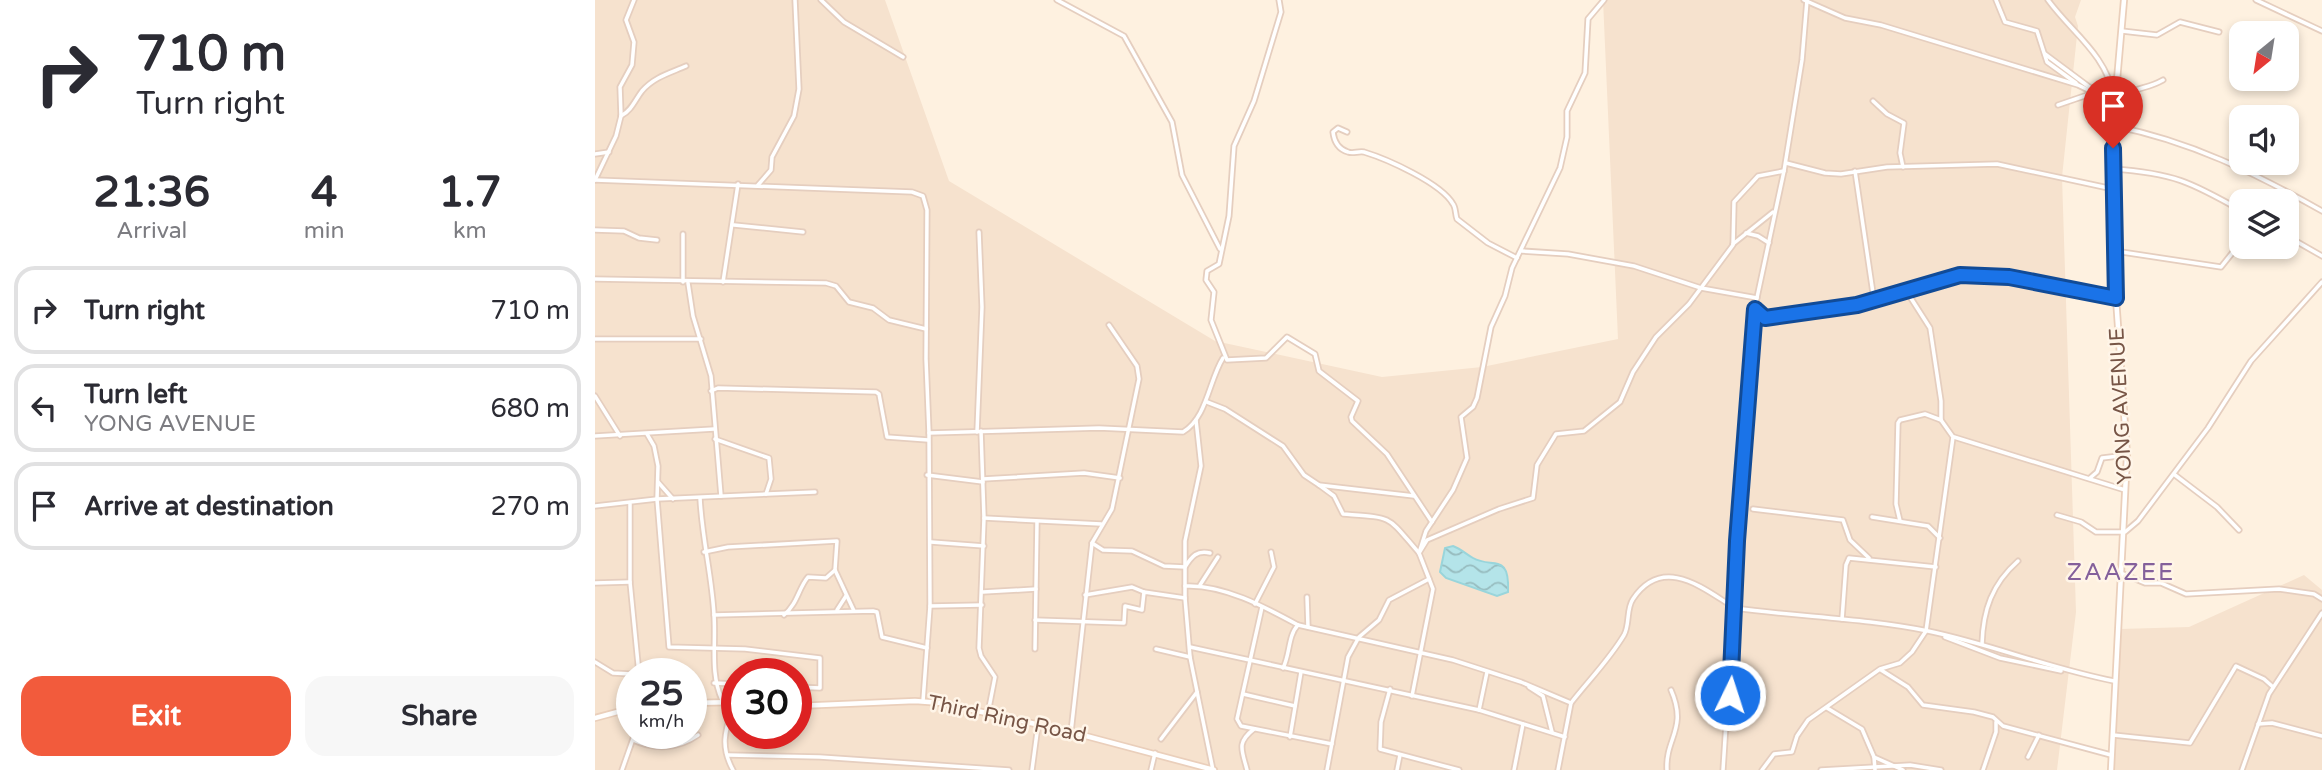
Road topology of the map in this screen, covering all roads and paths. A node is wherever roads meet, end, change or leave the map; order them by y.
1 (635, 0) edge
2 (795, 0) edge
3 (821, 0) edge
4 (1057, 0) edge
5 (1279, 0) edge
6 (1604, 0) edge
7 (1996, 0) edge
8 (2048, 0) edge
9 (2124, 0) edge
10 (2256, 0) edge
11 (1806, 1) edge
12 (2122, 31) junction
13 (2322, 31) edge
14 (2219, 32) dead end
15 (2044, 53) junction
16 (903, 57) dead end
17 (686, 66) dead end
18 (2163, 80) dead end
19 (2078, 85) junction
20 (2096, 92) junction
21 (1873, 101) dead end
22 (2115, 103) junction
23 (2058, 105) dead end
24 (621, 116) junction
25 (2114, 126) junction
26 (1347, 132) dead end
27 (609, 152) junction
28 (595, 154) edge
29 (1785, 163) junction
30 (1903, 167) junction
31 (2113, 169) junction
32 (1784, 171) junction
33 (1855, 171) junction
34 (595, 180) edge
35 (738, 184) junction
36 (758, 185) junction
37 (2115, 189) junction
38 (2229, 203) edge
39 (1775, 210) junction
40 (2322, 211) edge
41 (734, 225) junction
42 (595, 230) edge
43 (803, 232) dead end
44 (979, 232) dead end
45 (1746, 233) junction
46 (683, 234) dead end
47 (657, 240) dead end
48 (1769, 243) junction
49 (2299, 243) edge
50 (1733, 244) junction
51 (1221, 250) junction
52 (1521, 251) junction
53 (2115, 251) junction
54 (2322, 256) edge
55 (1517, 258) junction
56 (2229, 258) edge
57 (595, 279) edge
58 (685, 282) junction
59 (723, 282) junction
60 (2322, 282) edge
61 (1701, 288) junction
62 (1907, 292) junction
63 (1757, 298) junction
64 (2116, 298) junction
65 (1874, 300) junction
66 (1755, 309) junction
67 (1109, 325) dead end
68 (926, 328) junction
69 (701, 339) junction
70 (595, 340) edge
71 (1223, 357) junction
72 (712, 391) junction
73 (595, 396) edge
74 (1207, 402) junction
75 (1195, 417) junction
76 (1941, 420) junction
77 (714, 429) junction
78 (1128, 430) junction
79 (979, 432) junction
80 (929, 433) junction
81 (647, 434) junction
82 (595, 436) edge
83 (620, 436) junction
84 (1953, 437) junction
85 (716, 439) junction
86 (928, 440) junction
87 (2127, 455) junction
88 (2175, 474) junction
89 (927, 475) junction
90 (1120, 478) junction
91 (2090, 478) junction
92 (2179, 480) junction
93 (657, 481) junction
94 (983, 481) junction
95 (2168, 483) junction
96 (1319, 485) junction
97 (2125, 490) junction
98 (815, 492) dead end
99 (766, 494) junction
100 (721, 496) junction
101 (1414, 496) junction
102 (700, 498) junction
103 (657, 499) junction
104 (673, 499) junction
105 (630, 504) junction
106 (595, 506) edge
107 (1753, 509) dead end
108 (2057, 514) dead end
109 (1872, 517) dead end
110 (984, 518) junction
111 (1900, 521) junction
112 (1037, 522) junction
113 (1432, 522) junction
114 (1101, 524) junction
115 (2239, 530) dead end
116 (2125, 532) junction
117 (1941, 540) junction
118 (931, 542) junction
119 (1092, 543) junction
120 (984, 546) junction
121 (704, 552) junction
122 (1210, 552) dead end
123 (1272, 552) dead end
124 (1419, 553) junction
125 (1218, 557) dead end
126 (1870, 559) junction
127 (2018, 561) dead end
128 (1185, 566) junction
129 (1936, 567) junction
130 (835, 570) junction
131 (2121, 573) junction
132 (1429, 579) junction
133 (630, 582) junction
134 (595, 583) edge
135 (1200, 585) junction
136 (1185, 586) junction
137 (1036, 589) junction
138 (983, 592) junction
139 (1144, 592) junction
140 (847, 595) junction
141 (1086, 595) junction
142 (1307, 597) dead end
143 (1185, 598) junction
144 (2322, 599) edge
145 (1255, 604) junction
146 (982, 605) junction
147 (930, 606) junction
148 (1262, 607) junction
149 (1735, 608) junction
150 (835, 611) junction
151 (854, 611) junction
152 (2322, 613) edge
153 (714, 615) junction
154 (784, 615) junction
155 (1842, 618) junction
156 (1035, 620) junction
157 (1084, 624) junction
158 (1298, 625) junction
159 (1308, 627) junction
160 (1926, 631) junction
161 (1940, 634) junction
162 (1359, 637) junction
163 (1982, 644) junction
164 (1190, 647) junction
165 (927, 648) junction
166 (714, 649) junction
167 (1035, 649) dead end
168 (1156, 649) dead end
169 (1422, 652) junction
170 (1190, 657) junction
171 (635, 658) edge
172 (1248, 660) junction
173 (595, 662) edge
174 (1283, 668) junction
175 (1880, 669) junction
176 (1301, 671) junction
177 (1487, 672) junction
178 (2067, 672) junction
179 (616, 673) edge
180 (1342, 680) junction
181 (2115, 681) junction
182 (1521, 682) junction
183 (714, 683) junction
184 (721, 683) edge
185 (2273, 687) junction
186 (812, 688) edge
187 (1390, 690) junction
188 (1671, 690) dead end
189 (1197, 692) junction
190 (1243, 694) junction
191 (1412, 696) junction
192 (721, 698) edge
193 (923, 701) junction
194 (1571, 703) junction
195 (812, 705) edge
196 (1295, 706) junction
197 (1827, 708) junction
198 (1479, 710) junction
199 (2262, 710) junction
200 (616, 712) edge
201 (988, 713) junction
202 (596, 717) edge
203 (1996, 721) junction
204 (1523, 723) junction
205 (2272, 723) junction
206 (2258, 724) junction
207 (1038, 725) junction
208 (1254, 729) junction
209 (1071, 732) junction
210 (1552, 732) junction
211 (2039, 735) junction
212 (2113, 735) junction
213 (2322, 736) edge
214 (1290, 737) junction
215 (1565, 737) junction
216 (1161, 739) dead end
217 (1332, 744) junction
218 (630, 749) edge
219 (724, 749) edge
220 (1155, 753) junction
221 (728, 755) junction
222 (1400, 755) junction
223 (2111, 755) junction
224 (1874, 757) junction
225 (2028, 757) dead end
226 (1898, 766) junction
227 (938, 767) edge
228 (1909, 767) edge
229 (1875, 768) edge
230 (622, 770) edge
231 (733, 770) edge
232 (1009, 770) edge
233 (1031, 770) edge
234 (1151, 770) edge
235 (1213, 770) edge
236 (1247, 770) edge
237 (1327, 770) edge
238 (1397, 770) edge
239 (1459, 770) edge
240 (1514, 770) edge
241 (1558, 770) edge
242 (1667, 770) edge
243 (1723, 770) edge
244 (1762, 770) edge
245 (1821, 770) edge
246 (1903, 770) edge
247 (1941, 770) edge
248 (1983, 770) edge
249 (2111, 770) edge
250 (2242, 770) edge

1 - 24 street
2 - 36 street
3 - 16 street
4 - 51 street
5 - 51 street
6 - 52 street
7 - 15 street
8 - 22 street
9 - 12 street, YONG AVENUE
10 - 13 street
11 - 19 street
11 - 29 street
12 - 14 street
12 - 22 street, YONG AVENUE
15 - 19 street
15 - 20 street
17 - 24 street
18 - 22 street
19 - 20 street
20 - 22 street
20 - 23 street
21 - 30 street
22 - 25 street, YONG AVENUE
24 - 27 street
25 - 31 street, YONG AVENUE
25 - 40 street
26 - 55 street
27 - 28 street
27 - 34 street
29 - 32 street
29 - 33 street
30 - 33 street
30 - 37 street
31 - 37 street, YONG AVENUE
31 - 38 street
32 - 39 street
32 - 50 street
33 - 65 street
34 - 35 street
35 - 36 street
35 - 41 street
36 - 68 street
37 - 53 street, YONG AVENUE
39 - 45 street
39 - 48 street
41 - 43 street
41 - 59 street
42 - 47 street
44 - 79 street
45 - 48 street
45 - 50 street
46 - 58 street
48 - 63 street
49 - 54 street
50 - 61 street
51 - 71 street
52 - 55 street
52 - 61 street
53 - 56 street
53 - 64 street, YONG AVENUE
55 - 113 street
57 - 58 street
58 - 59 street
58 - 69 street
59 - 68 street
60 - 88 street
61 - 63 street
61 - 124 street
62 - 64 street
62 - 65 street
62 - 76 street
63 - 66 street
64 - 87 street, YONG AVENUE
65 - 66 street
66 - 149 street
67 - 78 street
68 - 80 street
69 - 70 street
69 - 72 street
71 - 74 street
71 - 101 street
72 - 77 street
72 - 86 street
73 - 83 street
74 - 75 street
74 - 96 street
75 - 78 street
75 - 128 street
76 - 84 street
76 - 111 street
77 - 81 street
77 - 85 street
78 - 79 street
78 - 90 street
79 - 80 street
79 - 94 street
80 - 86 street
81 - 83 street
81 - 93 street
82 - 83 street
84 - 91 street
84 - 117 street
85 - 99 street
85 - 100 street
86 - 89 street
87 - 91 street
87 - 97 street, YONG AVENUE
88 - 92 street
88 - 95 street
89 - 94 street
89 - 118 street
90 - 94 street
90 - 114 street
91 - 97 street
92 - 95 street
92 - 115 street
93 - 103 street
93 - 104 street
94 - 110 street
95 - 116 street
96 - 101 street
96 - 124 street
97 - 116 street, YONG AVENUE
98 - 99 street
99 - 100 street
100 - 102 street
101 - 113 street
102 - 104 street
102 - 121 street
103 - 104 street
103 - 105 street
103 - 166 street
105 - 106 street
105 - 133 street
107 - 126 street
108 - 116 street
109 - 111 street
110 - 112 street
110 - 120 street
111 - 117 street
112 - 114 street
112 - 137 street
113 - 124 street
114 - 119 street
116 - 131 street, YONG AVENUE
117 - 129 street
118 - 120 street
118 - 147 street
119 - 128 street
119 - 141 street
120 - 138 street
121 - 130 street
121 - 153 street
122 - 128 street
123 - 145 street
124 - 132 street
125 - 135 street
126 - 129 street
126 - 155 street
127 - 163 street
128 - 136 street
129 - 160 street
130 - 140 street
130 - 154 street
131 - 144 street
131 - 181 street, YONG AVENUE
132 - 162 street
132 - 169 street
133 - 134 street
133 - 171 street
135 - 136 street
135 - 145 street
136 - 143 street
137 - 138 street
137 - 156 street
138 - 146 street
139 - 141 street
139 - 143 street
139 - 157 street
140 - 150 street
140 - 151 street
141 - 157 street
142 - 159 street
143 - 164 street
145 - 148 street
146 - 147 street
146 - 201 street
147 - 165 street
148 - 158 street
148 - 172 street
149 - 155 street
149 - 194 street
149 - 243 street
150 - 151 street
150 - 154 street
151 - 165 street
152 - 185 street
153 - 154 street
153 - 166 street
155 - 160 street
156 - 157 street
156 - 167 street
157 - 209 street
158 - 159 street
158 - 174 street
159 - 162 street
160 - 161 street
160 - 175 street
161 - 163 street
161 - 178 street
162 - 169 street
162 - 180 street
163 - 178 street
164 - 170 street
164 - 172 street
165 - 193 street
166 - 183 street
166 - 186 street
168 - 170 street
169 - 177 street
169 - 191 street
170 - 189 street
172 - 174 street
172 - 190 street
173 - 179 street
174 - 176 street
175 - 197 street
175 - 203 street
176 - 180 street
176 - 196 street
177 - 182 street
177 - 198 street
178 - 181 street
180 - 187 street
180 - 217 street
181 - 212 street, YONG AVENUE
182 - 194 street
182 - 210 street
183 - 184 street
183 - 192 street
185 - 199 street
185 - 212 street
187 - 191 street
187 - 222 street
188 - 242 street
189 - 216 street
189 - 235 street
190 - 196 street
190 - 208 street
191 - 198 street
193 - 195 street, Third Ring Road
193 - 201 street, Third Ring Road
194 - 215 street
196 - 214 street
197 - 224 street
197 - 244 street
198 - 204 street
199 - 205 street
199 - 206 street
200 - 202 street
201 - 207 street, Third Ring Road
203 - 211 street
203 - 248 street
204 - 210 street
204 - 240 street
205 - 206 street
205 - 213 street
206 - 250 street
207 - 209 street, Third Ring Road
207 - 233 street
208 - 214 street
208 - 236 street
209 - 220 street, Third Ring Road
210 - 215 street
211 - 223 street
211 - 225 street
212 - 223 street, YONG AVENUE
214 - 217 street
215 - 241 street
217 - 237 street
218 - 230 street
219 - 221 street
220 - 234 street
220 - 235 street, Third Ring Road
221 - 227 street
221 - 231 street
222 - 238 street
222 - 239 street
223 - 249 street, YONG AVENUE
224 - 226 street
224 - 229 street
226 - 228 street
226 - 229 street
226 - 246 street
227 - 232 street
228 - 247 street
229 - 245 street

